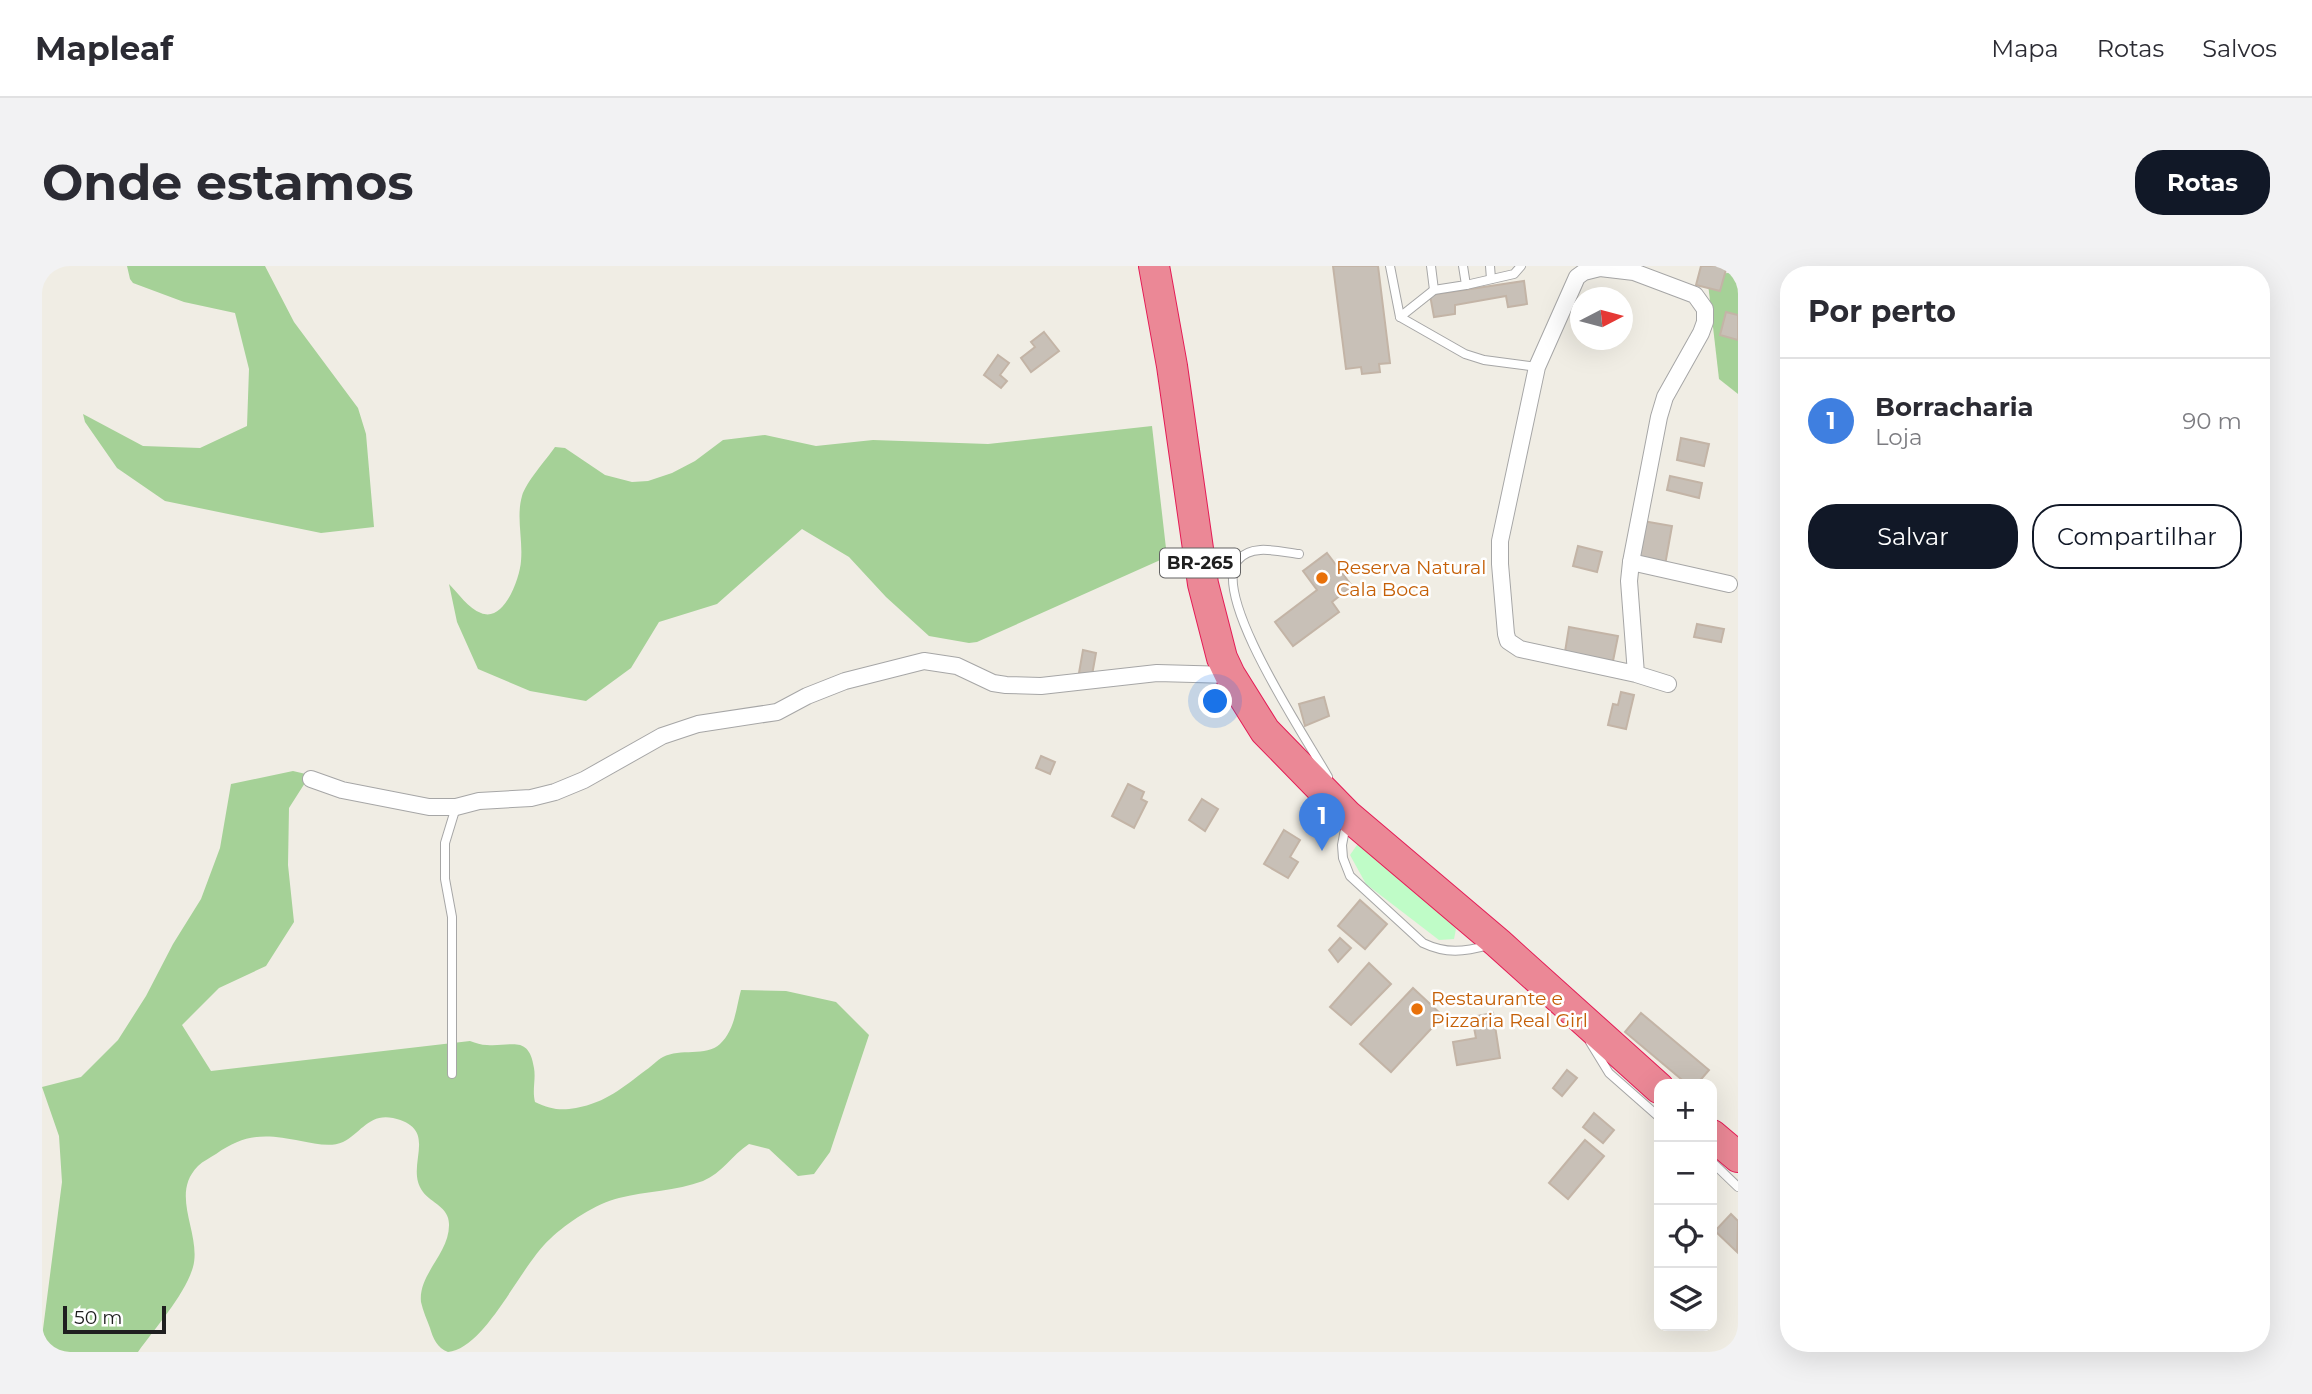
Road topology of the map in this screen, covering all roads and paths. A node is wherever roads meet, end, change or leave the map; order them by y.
1 (1154, 266) edge
2 (1390, 266) edge
3 (1431, 266) edge
4 (1464, 266) edge
5 (1490, 266) edge
6 (1521, 266) edge
7 (1635, 269) edge
8 (1491, 279) junction
9 (1466, 285) junction
10 (1434, 290) junction
11 (1400, 317) junction
12 (1537, 367) junction
13 (1299, 554) dead end
14 (1631, 562) junction
15 (1730, 584) dead end
16 (1636, 674) junction
17 (1230, 675) junction
18 (1668, 684) dead end
19 (312, 779) dead end
20 (456, 807) junction
21 (1347, 815) junction
22 (1498, 943) junction
23 (1574, 1011) junction
24 (452, 1074) dead end
25 (1654, 1083) edge
26 (1654, 1113) edge
27 (1717, 1139) edge
28 (1738, 1157) edge
29 (1717, 1168) edge
30 (1738, 1187) edge

1 - 17 highway, BR-265
2 - 11 lane
3 - 10 lane
4 - 9 lane
5 - 8 lane
6 - 8 lane
7 - 12 street
7 - 14 street
8 - 9 lane
9 - 10 lane
10 - 11 lane
11 - 12 lane
12 - 16 street
13 - 21 lane
14 - 15 street
14 - 16 street
16 - 18 street
17 - 20 street
17 - 21 highway, BR-265
19 - 20 street
20 - 24 lane
21 - 22 highway, BR-265
21 - 22 lane
22 - 23 highway, BR-265
23 - 25 highway, BR-265
23 - 26 lane
27 - 28 highway
29 - 30 lane

